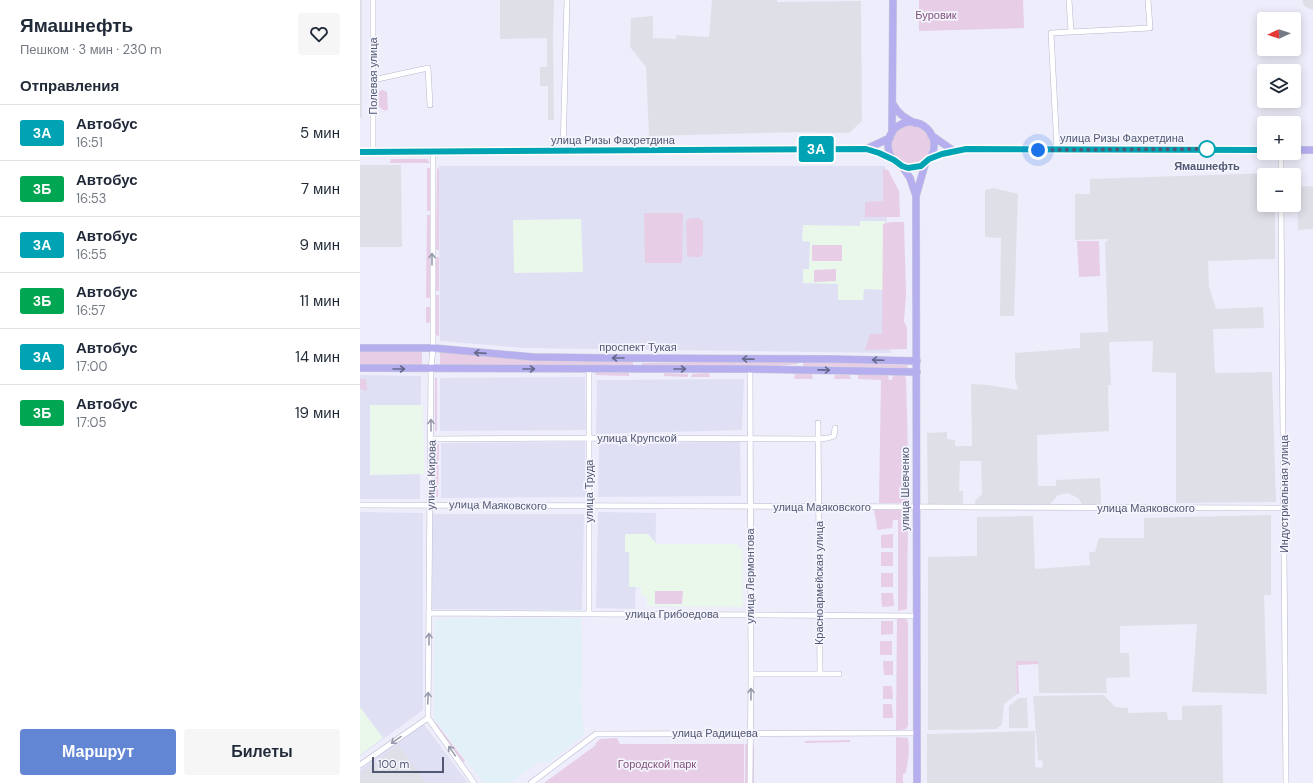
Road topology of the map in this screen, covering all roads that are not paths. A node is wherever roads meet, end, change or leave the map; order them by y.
1 (373, 0) edge
2 (567, 0) edge
3 (893, 0) edge
4 (1069, 0) edge
5 (1148, 0) edge
6 (1071, 32) junction
7 (373, 80) junction
8 (893, 103) junction
9 (430, 105) dead end
10 (915, 123) junction
11 (891, 135) junction
12 (931, 135) junction
13 (866, 149) junction
14 (1057, 149) junction
15 (1257, 150) edge
16 (1301, 150) edge
17 (1313, 150) edge
18 (563, 151) junction
19 (360, 152) edge
20 (374, 152) junction
21 (432, 152) junction
22 (955, 152) junction
23 (894, 160) junction
24 (928, 160) junction
25 (902, 166) junction
26 (916, 196) junction
27 (1281, 212) edge
28 (360, 348) edge
29 (433, 348) junction
30 (640, 358) junction
31 (800, 360) junction
32 (917, 361) junction
33 (360, 368) edge
34 (432, 369) junction
35 (589, 369) junction
36 (641, 369) junction
37 (750, 369) junction
38 (800, 370) junction
39 (917, 372) junction
40 (818, 423) dead end
41 (835, 428) dead end
42 (588, 438) junction
43 (750, 438) junction
44 (431, 439) junction
45 (818, 439) junction
46 (430, 504) junction
47 (360, 505) edge
48 (589, 506) junction
49 (750, 506) junction
50 (819, 507) junction
51 (916, 507) junction
52 (1284, 508) junction
53 (429, 613) junction
54 (589, 613) junction
55 (750, 614) junction
56 (819, 614) junction
57 (916, 616) junction
58 (751, 674) junction
59 (820, 674) junction
60 (839, 674) dead end
61 (428, 718) junction
62 (750, 733) junction
63 (916, 733) junction
64 (360, 765) edge
65 (474, 783) edge
66 (531, 783) edge
67 (750, 783) edge
68 (917, 783) edge
69 (1286, 783) edge

1 - 7 street, Полевая улица
2 - 18 street
3 - 8 main road
4 - 6 street
5 - 6 street
6 - 14 street
7 - 9 street
7 - 20 street, Полевая улица
8 - 10 main road
8 - 11 main road
10 - 11 main road
10 - 12 main road
11 - 13 main road
11 - 23 main road
12 - 22 main road
12 - 24 main road
13 - 18 main road, улица Ризы Фахретдина
13 - 23 main road
14 - 15 main road, улица Ризы Фахретдина
14 - 22 main road, улица Ризы Фахретдина
16 - 17 main road
18 - 21 main road, улица Ризы Фахретдина
19 - 20 main road, улица Ризы Фахретдина
20 - 21 main road, улица Ризы Фахретдина
29 -> 21 street, улица Кирова
22 - 24 main road, улица Ризы Фахретдина
23 - 25 main road
24 - 25 main road
24 - 26 main road
25 - 26 main road
26 - 32 main road, улица Шевченко
27 - 52 street, Индустриальная улица
28 - 29 main road, проспект Тукая
30 -> 29 main road, проспект Тукая
29 - 34 street, улица Кирова
31 -> 30 main road, проспект Тукая
30 - 36 street
32 -> 31 main road, проспект Тукая
31 - 38 street
32 - 39 main road, улица Шевченко
33 -> 34 main road, проспект Тукая
34 -> 35 main road, проспект Тукая
44 -> 34 street, улица Кирова
35 - 36 main road, проспект Тукая
35 - 42 street, улица Труда
36 -> 37 main road, проспект Тукая
37 - 38 main road, проспект Тукая
37 - 43 street, улица Лермонтова
38 -> 39 main road, проспект Тукая
39 - 51 main road, улица Шевченко
40 - 45 street, Красноармейская улица
41 - 45 street, улица Крупской
42 - 43 street, улица Крупской
42 - 44 street, улица Крупской
42 - 48 street, улица Труда
43 - 45 street, улица Крупской
43 - 49 street, улица Лермонтова
44 - 46 street, улица Кирова
45 - 50 street, Красноармейская улица
46 - 47 street, улица Маяковского
46 - 48 street, улица Маяковского
46 - 53 street, улица Кирова
48 - 49 street, улица Маяковского
48 - 54 street, улица Труда
49 - 50 street, улица Маяковского
49 - 55 street, улица Лермонтова
50 - 51 street, улица Маяковского
50 - 56 street, Красноармейская улица
51 - 52 street, улица Маяковского
51 - 57 main road, улица Шевченко
52 - 69 street, Индустриальная улица
53 - 54 street, улица Грибоедова
61 -> 53 street, улица Кирова
54 - 55 street, улица Грибоедова
55 - 56 street, улица Грибоедова
55 - 58 street, улица Лермонтова
56 - 57 street, улица Грибоедова
56 - 59 street, Красноармейская улица
57 - 63 main road, улица Шевченко
58 - 59 street
62 -> 58 street, улица Лермонтова
59 - 60 street
61 -> 64 street
65 -> 61 street
62 - 63 street, улица Радищева
62 - 66 street, улица Радищева
62 - 67 street, улица Лермонтова
63 - 68 main road, улица Шевченко

